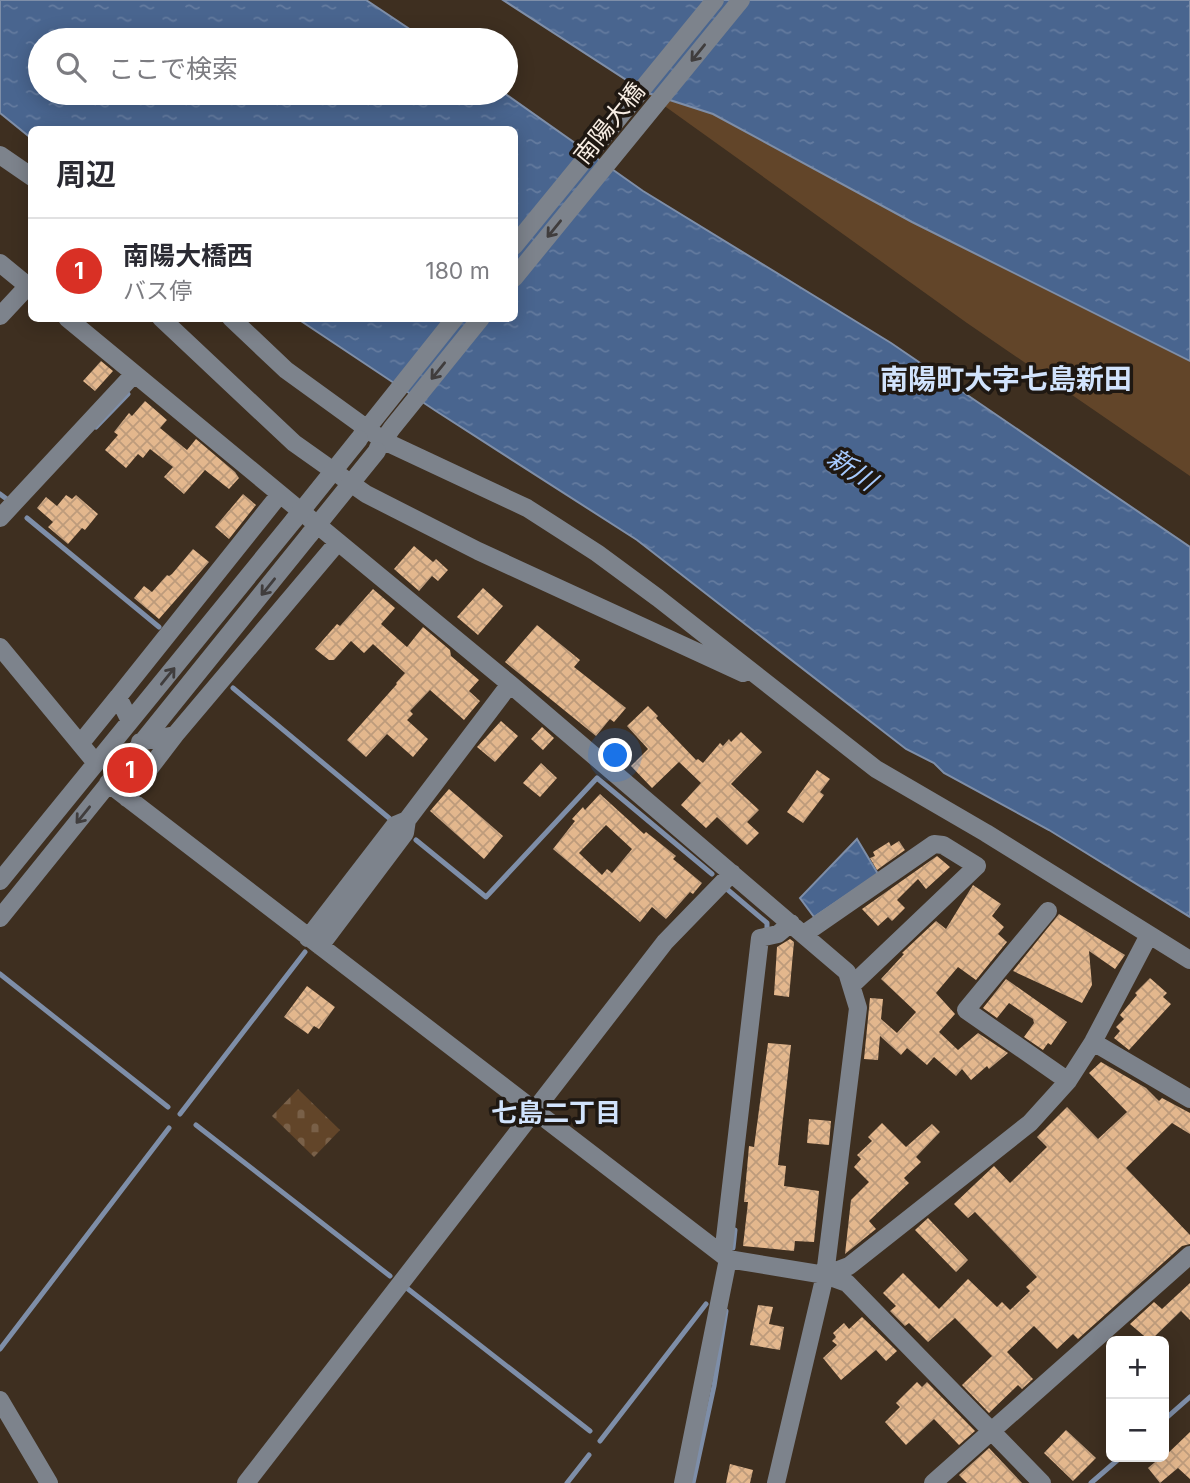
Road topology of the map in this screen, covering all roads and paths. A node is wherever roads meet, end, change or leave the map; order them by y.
1 (715, 0) edge
2 (741, 0) edge
3 (0, 155) edge
4 (28, 174) edge
5 (518, 241) edge
6 (0, 263) edge
7 (518, 273) edge
8 (28, 286) edge
9 (28, 290) edge
10 (0, 316) edge
11 (72, 322) edge
12 (165, 322) edge
13 (235, 322) edge
14 (452, 322) edge
15 (478, 322) edge
16 (134, 374) junction
17 (367, 427) junction
18 (384, 440) junction
19 (280, 494) junction
20 (0, 518) edge
21 (338, 542) junction
22 (0, 647) edge
23 (510, 684) junction
24 (768, 685) junction
25 (118, 697) junction
26 (130, 721) junction
27 (176, 735) junction
28 (140, 742) junction
29 (80, 744) junction
30 (96, 763) junction
31 (108, 783) junction
32 (127, 798) junction
33 (732, 873) junction
34 (0, 881) edge
35 (1048, 911) dead end
36 (0, 918) edge
37 (797, 929) junction
38 (1149, 935) junction
39 (314, 942) junction
40 (1190, 960) edge
41 (852, 985) junction
42 (1093, 1042) junction
43 (1068, 1081) junction
44 (1190, 1099) edge
45 (534, 1111) junction
46 (1190, 1255) edge
47 (725, 1257) junction
48 (825, 1275) junction
49 (0, 1400) edge
50 (992, 1432) junction
51 (49, 1483) edge
52 (246, 1483) edge
53 (683, 1483) edge
54 (776, 1483) edge
55 (933, 1483) edge
56 (1042, 1483) edge

1 - 5 street, 南陽大橋
2 -> 7 street, 南陽大橋
3 - 4 street
6 - 8 street
9 - 10 street
11 - 16 street
12 - 24 street
13 - 17 street
14 - 17 street
15 -> 18 street
16 - 19 street
16 - 20 street
17 - 18 street
26 -> 17 street, bridge
18 - 24 street
18 -> 28 street, bridge
19 - 21 street
19 - 25 street
21 - 23 street
21 - 27 street
22 - 29 street
23 - 33 street
23 - 39 street
24 - 38 street
25 - 26 street
25 - 29 street
26 - 30 street
27 - 28 street
27 - 32 street
28 - 31 street
29 - 30 street
30 - 34 street
31 - 32 street
31 -> 36 street
32 - 39 street
33 - 37 street
33 - 45 street
35 - 43 street
37 - 41 street
37 - 41 street
37 - 47 street
38 - 40 street
38 - 42 street
39 - 45 street
41 - 48 street
42 - 43 street
42 - 44 street
43 - 48 street
45 - 47 street
45 - 52 street
46 - 50 street
47 - 48 street
47 - 53 street
48 - 50 street
48 - 54 street
49 - 51 street
50 - 55 street
50 - 56 street

